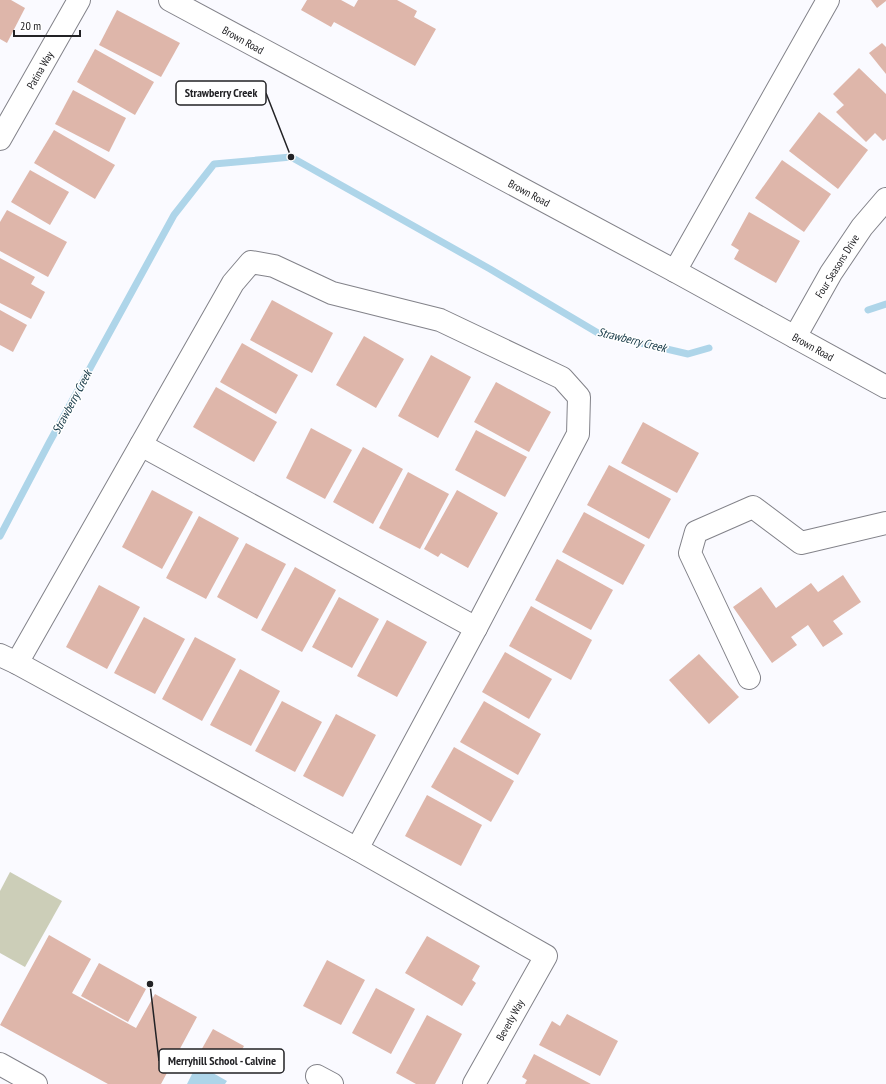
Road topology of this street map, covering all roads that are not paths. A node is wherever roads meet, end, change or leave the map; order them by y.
1 (79, 0) edge
2 (170, 0) edge
3 (828, 0) edge
4 (0, 139) edge
5 (886, 199) edge
6 (675, 272) junction
7 (795, 337) junction
8 (886, 387) edge
9 (141, 445) junction
10 (886, 523) edge
11 (476, 628) junction
12 (8, 659) edge
13 (749, 678) dead end
14 (356, 849) junction
15 (0, 1064) edge
16 (36, 1084) edge
17 (474, 1084) edge

1 - 4 street, Patina Way
2 - 6 street, Brown Road
3 - 6 street
5 - 7 street, Four Seasons Drive
6 - 7 street, Brown Road
7 - 8 street, Brown Road
9 - 11 street
9 - 11 street
9 - 12 street
10 - 13 street
11 - 14 street
12 - 14 street
14 - 17 street, Beverly Way
15 - 16 street

